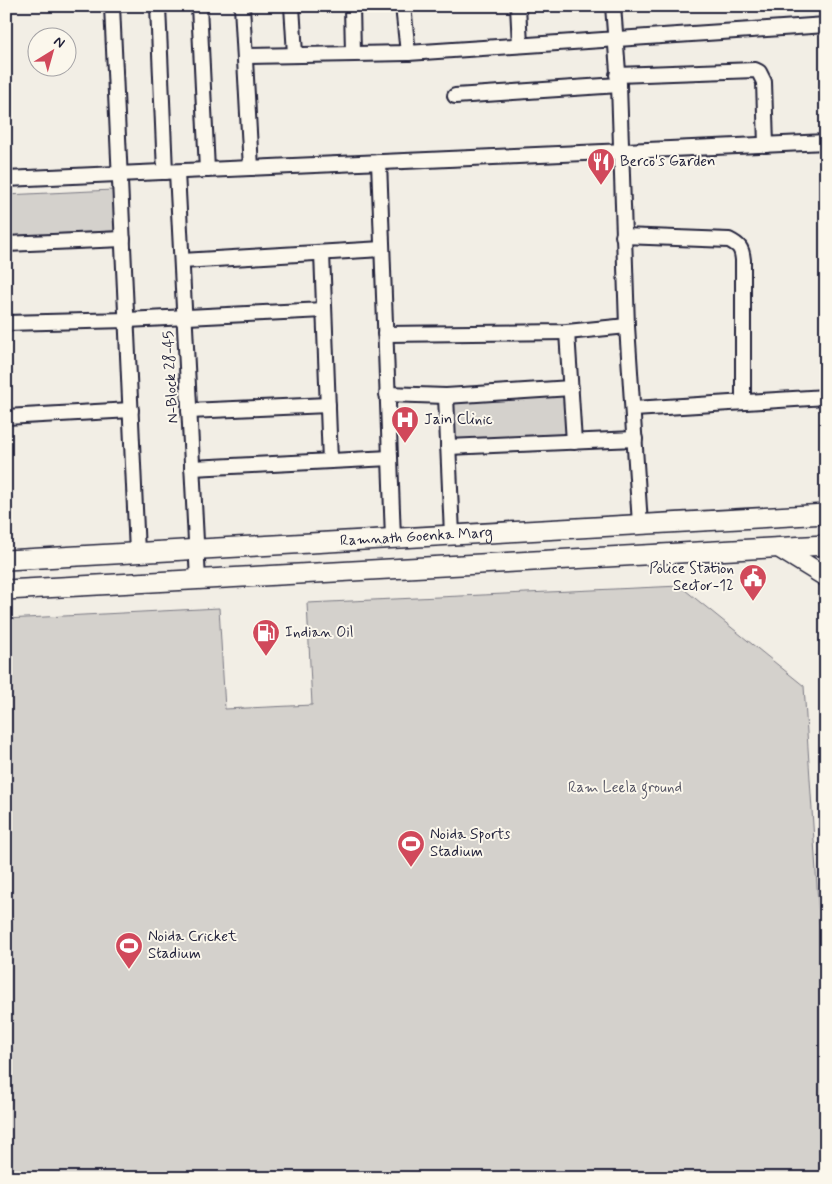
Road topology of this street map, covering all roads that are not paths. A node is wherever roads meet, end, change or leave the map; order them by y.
1 (112, 6) edge
2 (158, 6) edge
3 (199, 6) edge
4 (242, 6) edge
5 (292, 6) edge
6 (352, 6) edge
7 (404, 6) edge
8 (518, 6) edge
9 (613, 6) edge
10 (826, 25) edge
11 (615, 39) junction
12 (520, 45) junction
13 (353, 53) junction
14 (408, 53) junction
15 (295, 54) junction
16 (246, 56) junction
17 (618, 80) junction
18 (455, 96) dead end
19 (826, 142) edge
20 (766, 145) junction
21 (622, 151) junction
22 (379, 162) junction
23 (251, 168) junction
24 (207, 170) junction
25 (171, 172) junction
26 (120, 174) junction
27 (6, 180) edge
28 (623, 236) junction
29 (123, 239) junction
30 (6, 244) edge
31 (382, 249) junction
32 (322, 253) junction
33 (182, 261) junction
34 (324, 310) junction
35 (185, 317) junction
36 (127, 320) junction
37 (6, 323) edge
38 (628, 326) junction
39 (567, 332) junction
40 (385, 334) junction
41 (571, 388) junction
42 (387, 394) junction
43 (446, 396) junction
44 (826, 397) edge
45 (743, 402) junction
46 (328, 405) junction
47 (634, 409) junction
48 (131, 410) junction
49 (189, 410) junction
50 (6, 417) edge
51 (635, 439) junction
52 (574, 442) junction
53 (448, 447) junction
54 (390, 458) junction
55 (330, 461) junction
56 (192, 468) junction
57 (826, 514) edge
58 (640, 524) junction
59 (452, 535) junction
60 (393, 538) junction
61 (826, 545) edge
62 (779, 548) junction
63 (196, 549) junction
64 (137, 552) junction
65 (6, 560) edge
66 (826, 577) edge
67 (198, 580) junction
68 (6, 590) edge

1 - 26 street
2 - 25 street, N-Block 28-45
3 - 24 street
4 - 16 street
5 - 15 street
6 - 13 street
7 - 14 street
8 - 12 street
9 - 11 street
10 - 11 street
11 - 12 street
11 - 17 street
12 - 14 street
13 - 14 street
13 - 15 street
15 - 16 street
16 - 23 street
17 - 18 street
17 - 20 street
17 - 21 street
19 - 20 street
20 - 21 street
21 - 22 street
21 - 28 street
22 - 23 street
22 - 31 street
23 - 24 street
24 - 25 street
25 - 26 street
25 - 33 street, N-Block 28-45
26 - 27 street
26 - 29 street
28 - 38 street
28 - 45 street
29 - 30 street
29 - 36 street
31 - 32 street
31 - 40 street
32 - 33 street
32 - 34 street
33 - 35 street, N-Block 28-45
34 - 35 street
34 - 46 street
35 - 36 street
35 - 49 street, N-Block 28-45
36 - 37 street
36 - 48 street
38 - 39 street
38 - 47 street
39 - 40 street
39 - 41 street
40 - 42 street
41 - 43 street
41 - 52 street
42 - 43 street
42 - 54 street
43 - 53 street
44 - 45 street
45 - 47 street
46 - 49 street
46 - 55 street
47 - 51 street
48 - 50 street
48 - 64 street
49 - 56 street, N-Block 28-45
51 - 52 street
51 - 58 street
52 - 53 street
53 - 59 street
54 - 55 street
54 - 60 street
55 - 56 street
56 - 63 street, N-Block 28-45
57 - 58 street, Ramnath Goenka Marg
58 - 59 street, Ramnath Goenka Marg
59 - 60 street, Ramnath Goenka Marg
60 - 63 street, Ramnath Goenka Marg
61 - 62 street, Ramnath Goenka Marg
62 - 66 street
62 - 67 street, Ramnath Goenka Marg
63 - 64 street, Ramnath Goenka Marg
63 - 67 street, N-Block 28-45
64 - 65 street, Ramnath Goenka Marg
67 - 68 street, Ramnath Goenka Marg

